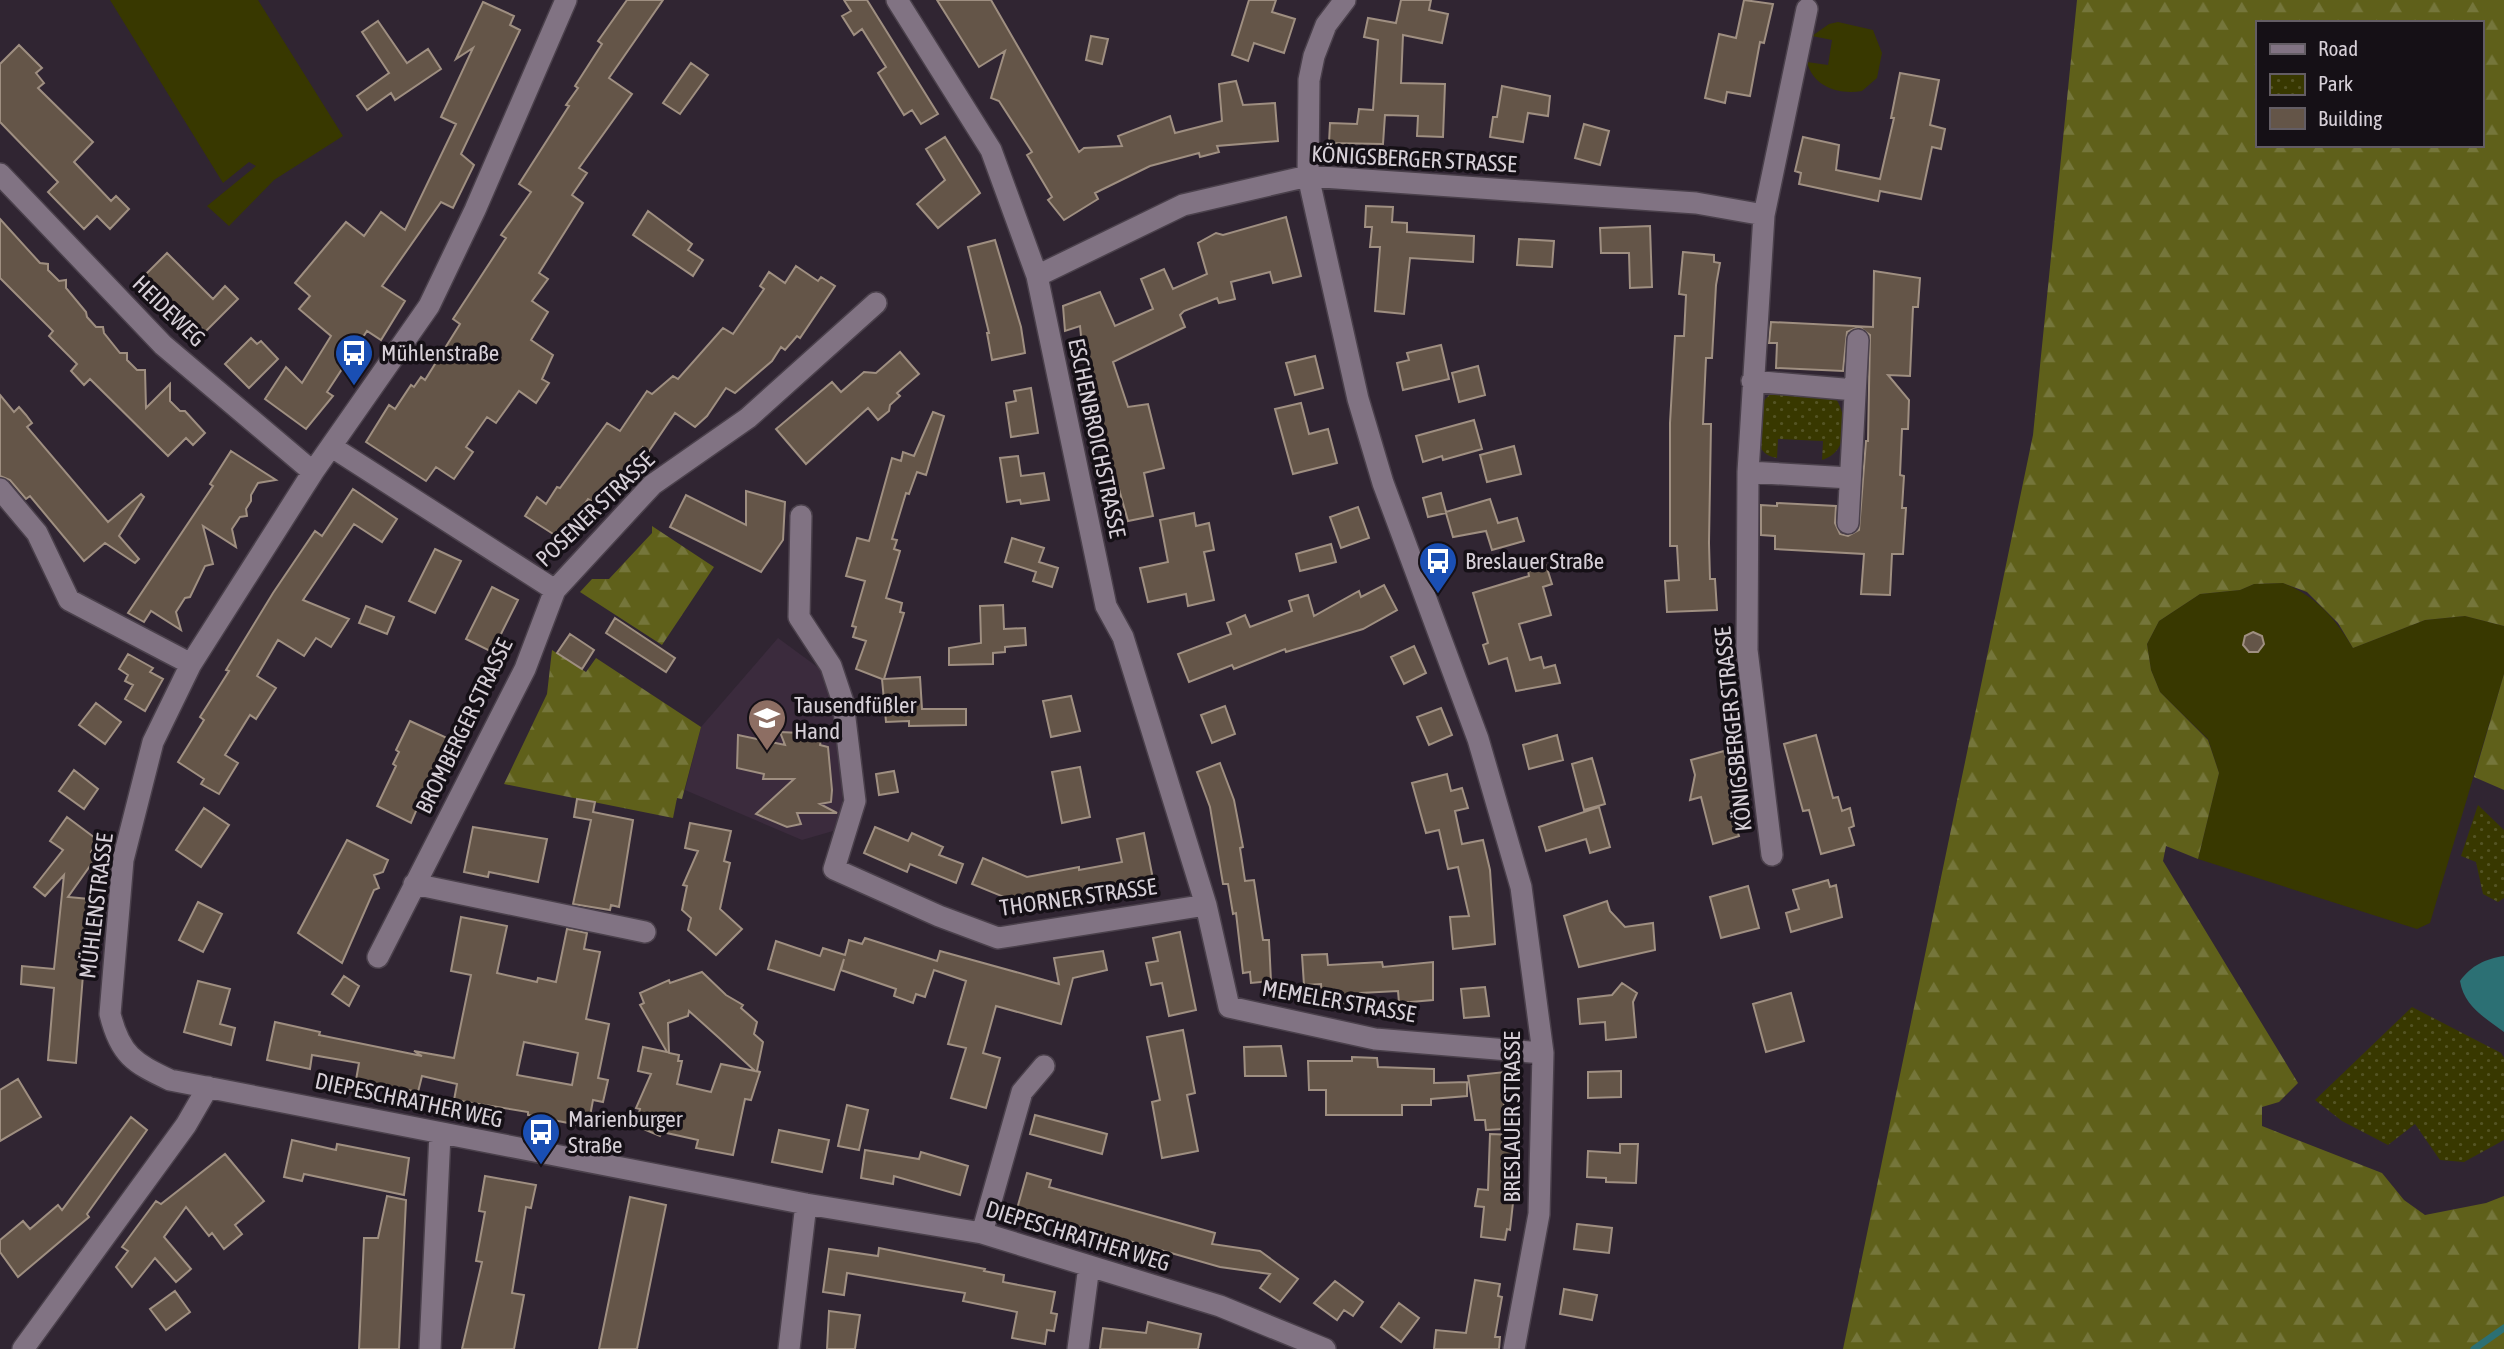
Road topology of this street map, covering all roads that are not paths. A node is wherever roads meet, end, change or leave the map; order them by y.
1 (566, 0) edge
2 (897, 0) edge
3 (1345, 0) edge
4 (1807, 9) dead end
5 (0, 174) edge
6 (1308, 176) junction
7 (1764, 215) junction
8 (1037, 276) junction
9 (876, 303) dead end
10 (1858, 340) dead end
11 (1752, 381) junction
12 (1856, 390) junction
13 (331, 447) junction
14 (313, 472) junction
15 (1748, 472) junction
16 (1850, 478) junction
17 (0, 489) edge
18 (802, 516) dead end
19 (1848, 523) dead end
20 (555, 590) junction
21 (191, 664) junction
22 (1772, 856) dead end
23 (414, 884) junction
24 (1206, 905) junction
25 (645, 932) dead end
26 (377, 957) dead end
27 (1543, 1053) junction
28 (1044, 1066) dead end
29 (208, 1087) junction
30 (440, 1134) junction
31 (806, 1204) junction
32 (982, 1233) junction
33 (1089, 1266) junction
34 (23, 1349) edge
35 (430, 1349) edge
36 (789, 1349) edge
37 (1078, 1349) edge
38 (1325, 1349) edge
39 (1514, 1349) edge

1 - 13 street, MÜHLENSTRASSE
2 - 8 street, ESCHENBROICHSTRASSE
3 - 6 street, BRESLAUER STRASSE
4 - 7 street, KÖNIGSBERGER STRASSE
5 - 14 street, HEIDEWEG
6 - 7 street, KÖNIGSBERGER STRASSE
6 - 8 street, KÖNIGSBERGER STRASSE
6 - 27 street, BRESLAUER STRASSE
7 - 11 street, KÖNIGSBERGER STRASSE
8 - 24 street, ESCHENBROICHSTRASSE
9 - 20 street, POSENER STRASSE
10 - 12 street
11 - 12 street
11 - 15 street, KÖNIGSBERGER STRASSE
12 - 16 street
13 - 14 street, MÜHLENSTRASSE
13 - 20 street, POSENER STRASSE
14 - 21 street, MÜHLENSTRASSE
15 - 16 street
15 - 22 street, KÖNIGSBERGER STRASSE
16 - 19 street
17 - 21 street
18 - 24 street, THORNER STRASSE
20 - 23 street, BROMBERGER STRASSE
21 - 29 street, MÜHLENSTRASSE
23 - 25 street
23 - 26 street, BROMBERGER STRASSE
24 - 27 street, MEMELER STRASSE
27 - 39 street, BRESLAUER STRASSE
28 - 32 street
29 - 30 street, DIEPESCHRATHER WEG
29 - 34 street
30 - 31 street, DIEPESCHRATHER WEG
30 - 35 street
31 - 32 street, DIEPESCHRATHER WEG
31 - 36 street
32 - 33 street, DIEPESCHRATHER WEG
33 - 37 street
33 - 38 street, DIEPESCHRATHER WEG

